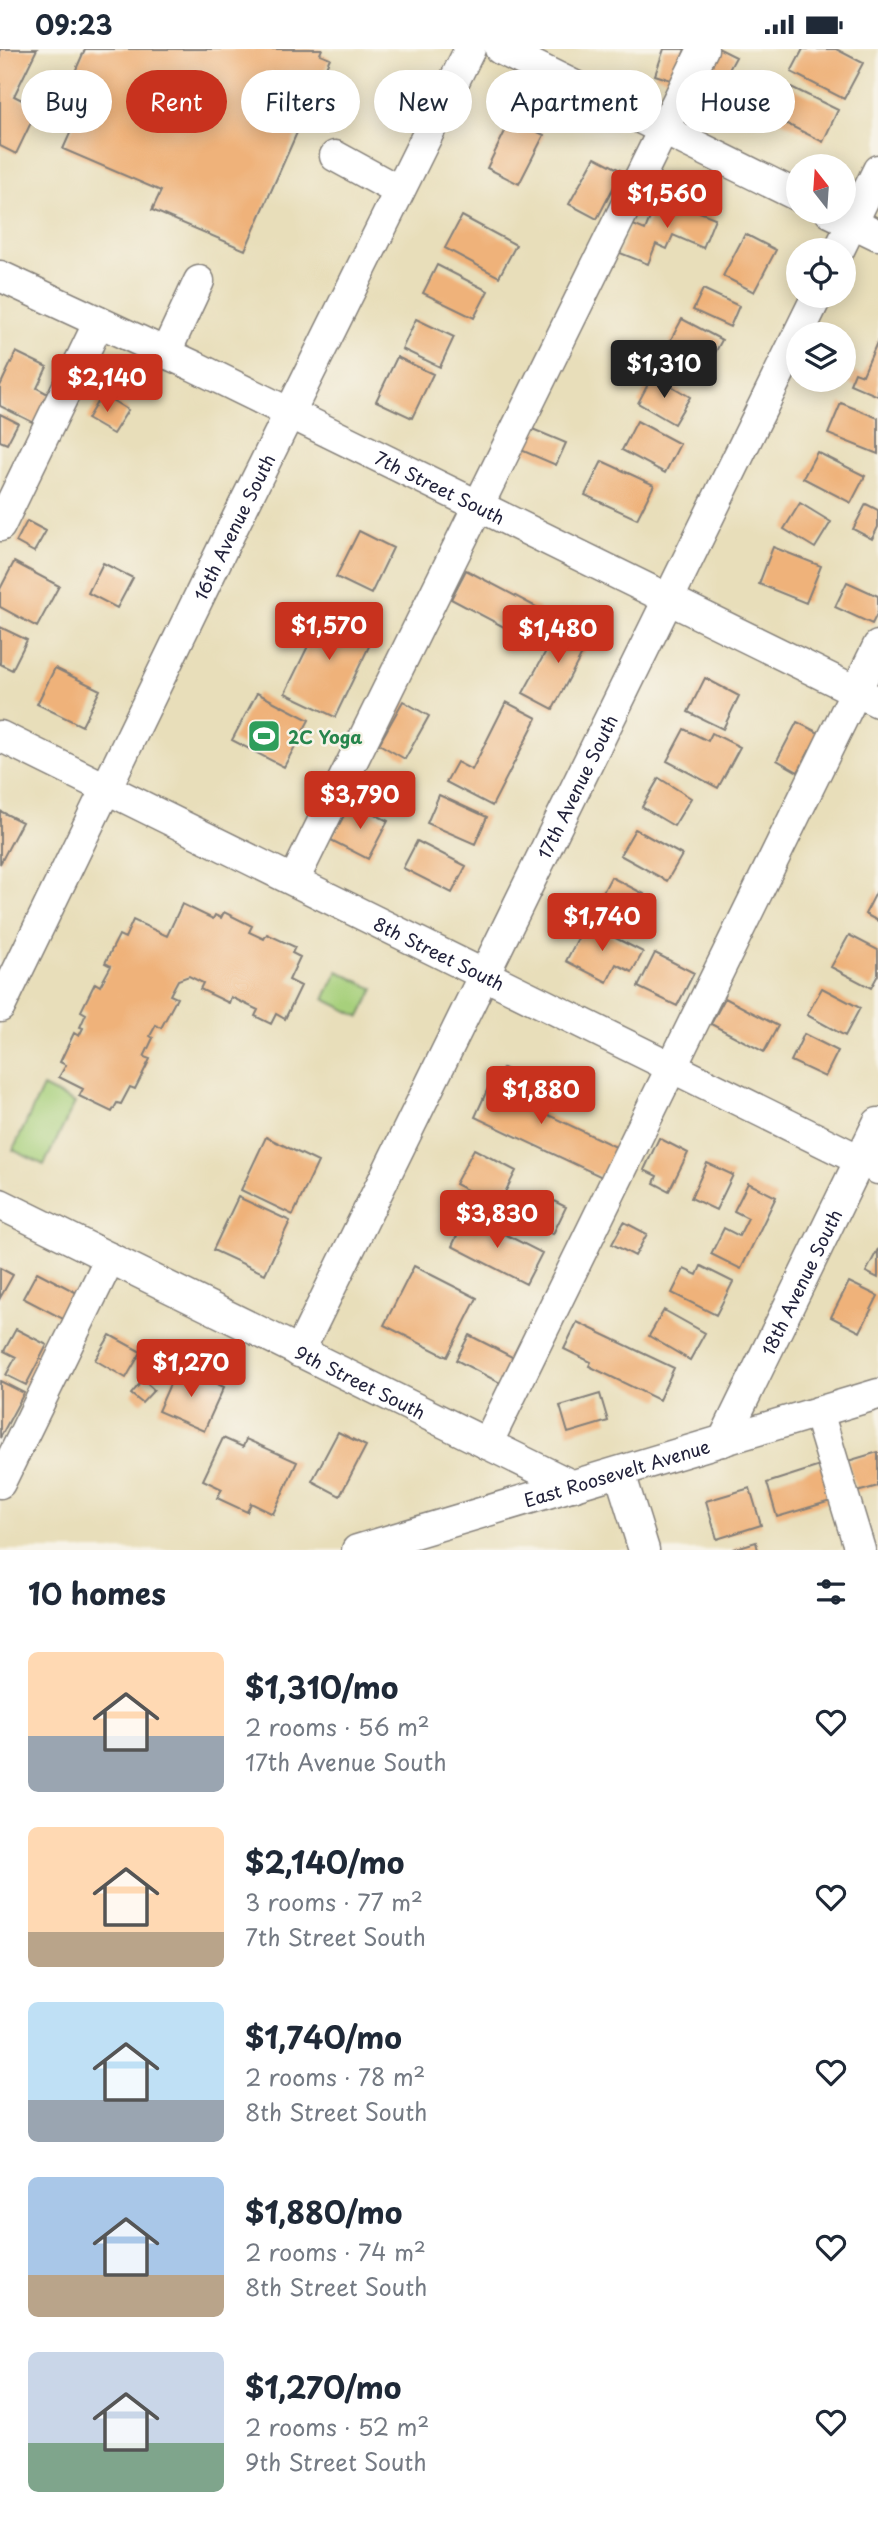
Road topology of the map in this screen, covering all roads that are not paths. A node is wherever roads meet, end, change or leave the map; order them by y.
1 (470, 49) edge
2 (500, 49) edge
3 (703, 49) edge
4 (664, 131) junction
5 (335, 156) dead end
6 (878, 170) edge
7 (786, 190) edge
8 (399, 191) junction
9 (856, 219) edge
10 (0, 276) edge
11 (199, 281) dead end
12 (811, 308) edge
13 (99, 322) junction
14 (165, 354) junction
15 (289, 413) junction
16 (478, 505) junction
17 (0, 526) edge
18 (667, 599) junction
19 (878, 646) edge
20 (867, 696) edge
21 (0, 736) edge
22 (107, 788) junction
23 (293, 880) junction
24 (483, 974) junction
25 (0, 1007) edge
26 (671, 1067) junction
27 (878, 1123) edge
28 (869, 1164) edge
29 (0, 1204) edge
30 (110, 1258) junction
31 (299, 1352) junction
32 (878, 1394) edge
33 (818, 1412) junction
34 (723, 1441) junction
35 (486, 1444) junction
36 (620, 1473) junction
37 (0, 1483) edge
38 (573, 1486) junction
39 (421, 1541) edge
40 (358, 1550) edge
41 (643, 1550) edge
42 (860, 1550) edge

1 - 8 street, 16th Avenue South
2 - 4 street
3 - 4 street
4 - 7 street
4 - 16 street
5 - 8 street
6 - 9 street
8 - 15 street, 16th Avenue South
10 - 13 street, 7th Street South
11 - 14 street
12 - 18 street, 17th Avenue South
13 - 14 street, 7th Street South
13 - 17 street
14 - 15 street, 7th Street South
15 - 16 street, 7th Street South
15 - 22 street, 16th Avenue South
16 - 18 street, 7th Street South
16 - 23 street
18 - 20 street, 7th Street South
18 - 24 street, 17th Avenue South
19 - 20 street
20 - 26 street
21 - 22 street, 8th Street South
22 - 23 street, 8th Street South
22 - 25 street, 16th Avenue South
23 - 24 street, 8th Street South
24 - 26 street, 8th Street South
24 - 31 street, 17th Avenue South
26 - 28 street, 8th Street South
26 - 35 street
27 - 28 street, 18th Avenue South
28 - 34 street, 18th Avenue South
29 - 30 street, 9th Street South
30 - 31 street, 9th Street South
30 - 37 street
31 - 35 street, 9th Street South
32 - 33 street, East Roosevelt Avenue
33 - 34 street, East Roosevelt Avenue
33 - 42 street
34 - 36 street, East Roosevelt Avenue
35 - 38 street, 9th Street South
36 - 38 street, East Roosevelt Avenue
36 - 41 street
38 - 39 street, East Roosevelt Avenue
39 - 40 street, East Roosevelt Avenue

